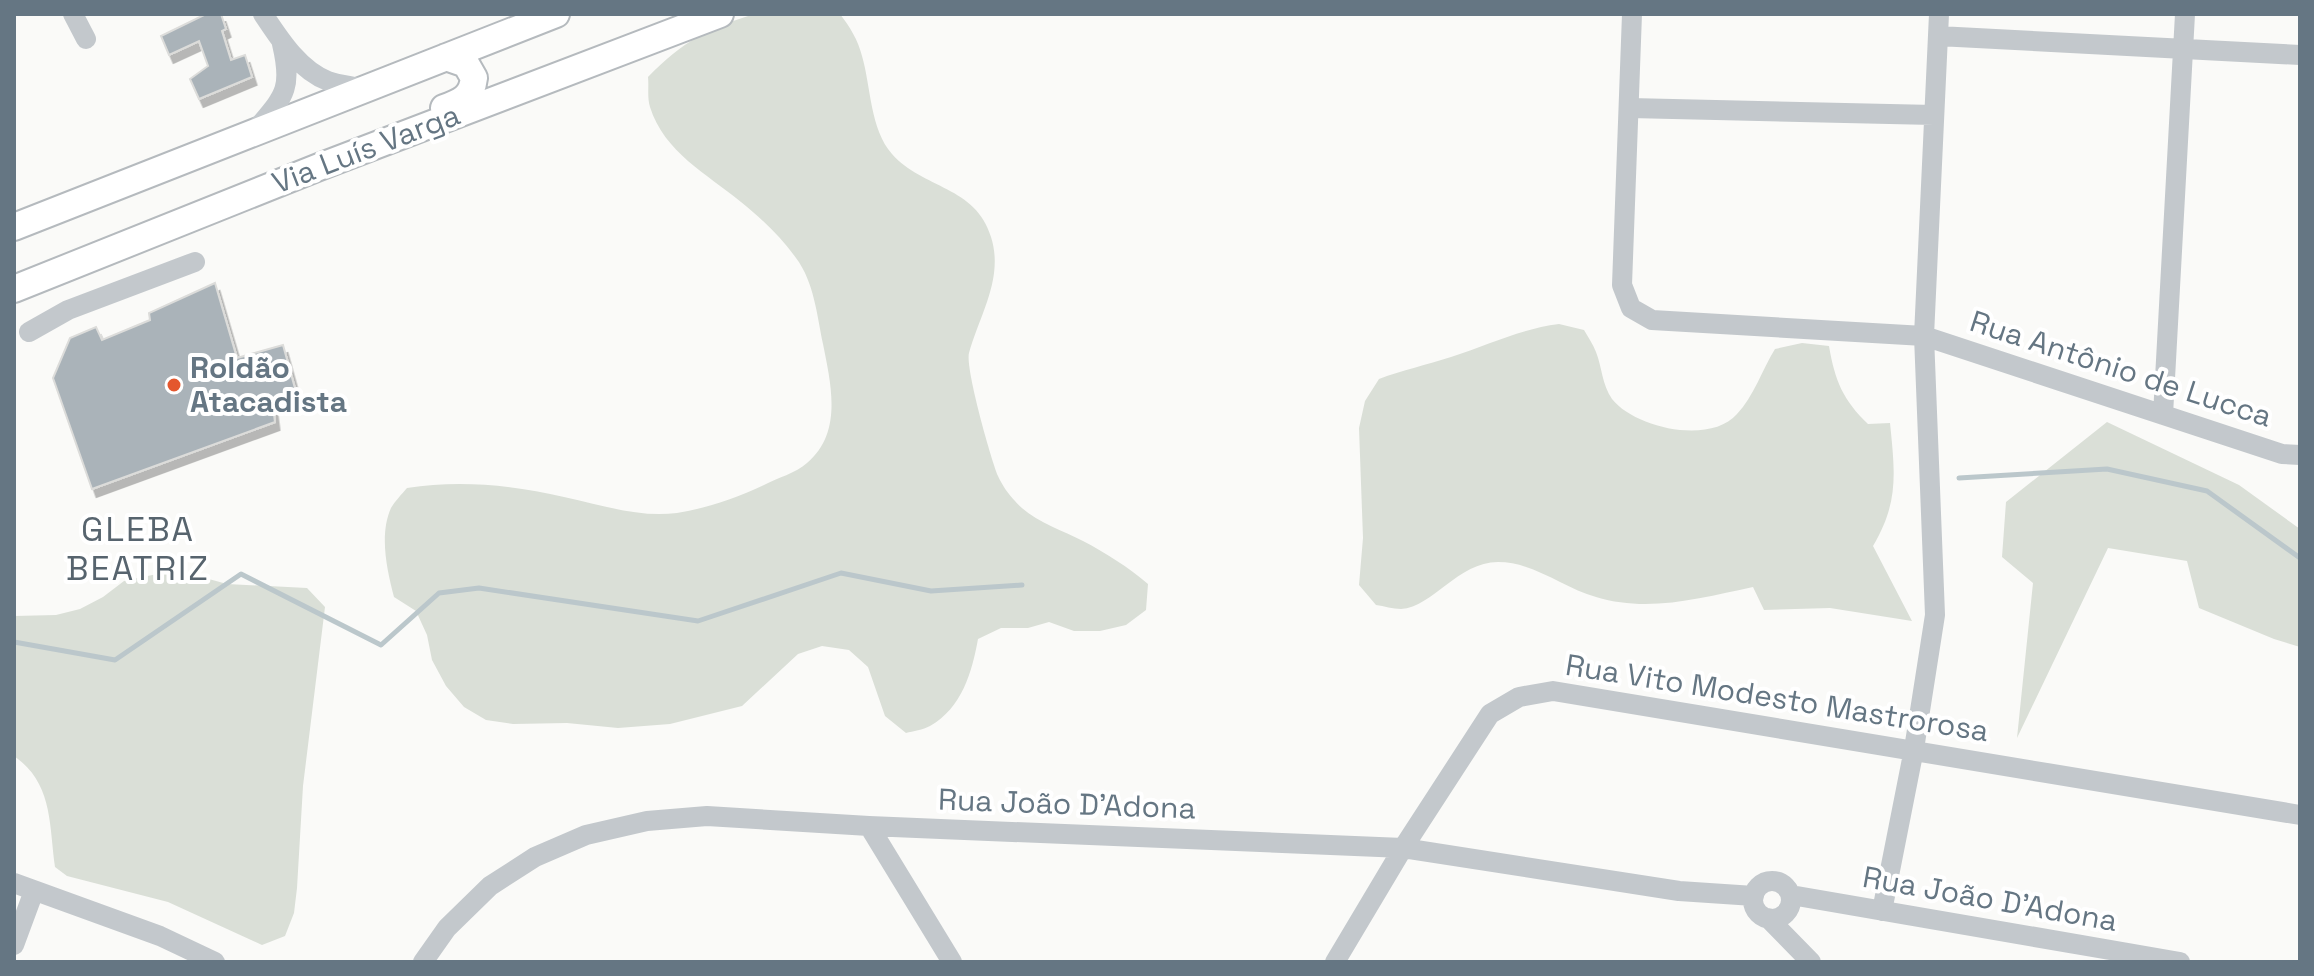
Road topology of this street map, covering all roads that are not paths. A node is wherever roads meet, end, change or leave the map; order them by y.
1 (73, 14) edge
2 (263, 14) edge
3 (556, 14) edge
4 (720, 14) edge
5 (1632, 14) edge
6 (1939, 14) edge
7 (2185, 14) edge
8 (1938, 36) junction
9 (86, 39) dead end
10 (281, 40) junction
11 (2183, 49) junction
12 (2300, 55) edge
13 (446, 57) junction
14 (365, 89) junction
15 (1630, 108) junction
16 (1934, 115) junction
17 (254, 132) junction
18 (354, 154) junction
19 (14, 227) edge
20 (195, 262) dead end
21 (14, 289) edge
22 (29, 332) dead end
23 (1924, 336) junction
24 (2163, 415) junction
25 (2300, 455) edge
26 (1914, 749) junction
27 (2300, 815) edge
28 (869, 826) junction
29 (1403, 848) junction
30 (14, 883) edge
31 (34, 891) junction
32 (1791, 895) junction
33 (1754, 896) junction
34 (1882, 911) junction
35 (1768, 918) junction
36 (14, 945) edge
37 (215, 962) edge
38 (423, 962) edge
39 (952, 962) edge
40 (1335, 962) edge
41 (1811, 962) edge
42 (2180, 962) edge

1 - 9 street
2 - 10 street
3 - 13 main road, Via Luís Varga
4 - 18 main road, Via Luís Varga
5 - 15 street
6 - 8 street
7 - 11 street
8 - 11 street
8 - 16 street
10 - 14 street
10 - 17 street
11 - 12 street
11 - 24 street
13 - 14 main road, Via Luís Varga
13 - 18 main road
14 - 17 main road, Via Luís Varga
15 - 16 street
15 - 23 street, Rua Antônio de Lucca
16 - 23 street
17 - 19 main road, Via Luís Varga
18 - 21 main road, Via Luís Varga
20 - 22 street
23 - 24 street, Rua Antônio de Lucca
23 - 26 street
24 - 25 street, Rua Antônio de Lucca
26 - 27 street, Rua Vito Modesto Mastrorosa
26 - 29 street, Rua Vito Modesto Mastrorosa
26 - 34 street
28 - 29 street, Rua João D'Adona
28 - 38 street, Rua João D'Adona
28 - 39 street
29 - 33 street, Rua João D'Adona
29 - 40 street, Rua Vito Modesto Mastrorosa
30 - 31 street
31 - 36 street
31 - 37 street
32 - 33 street
32 - 34 street, Rua João D'Adona
32 - 35 street
33 - 35 street
34 - 42 street, Rua João D'Adona
35 - 41 street

